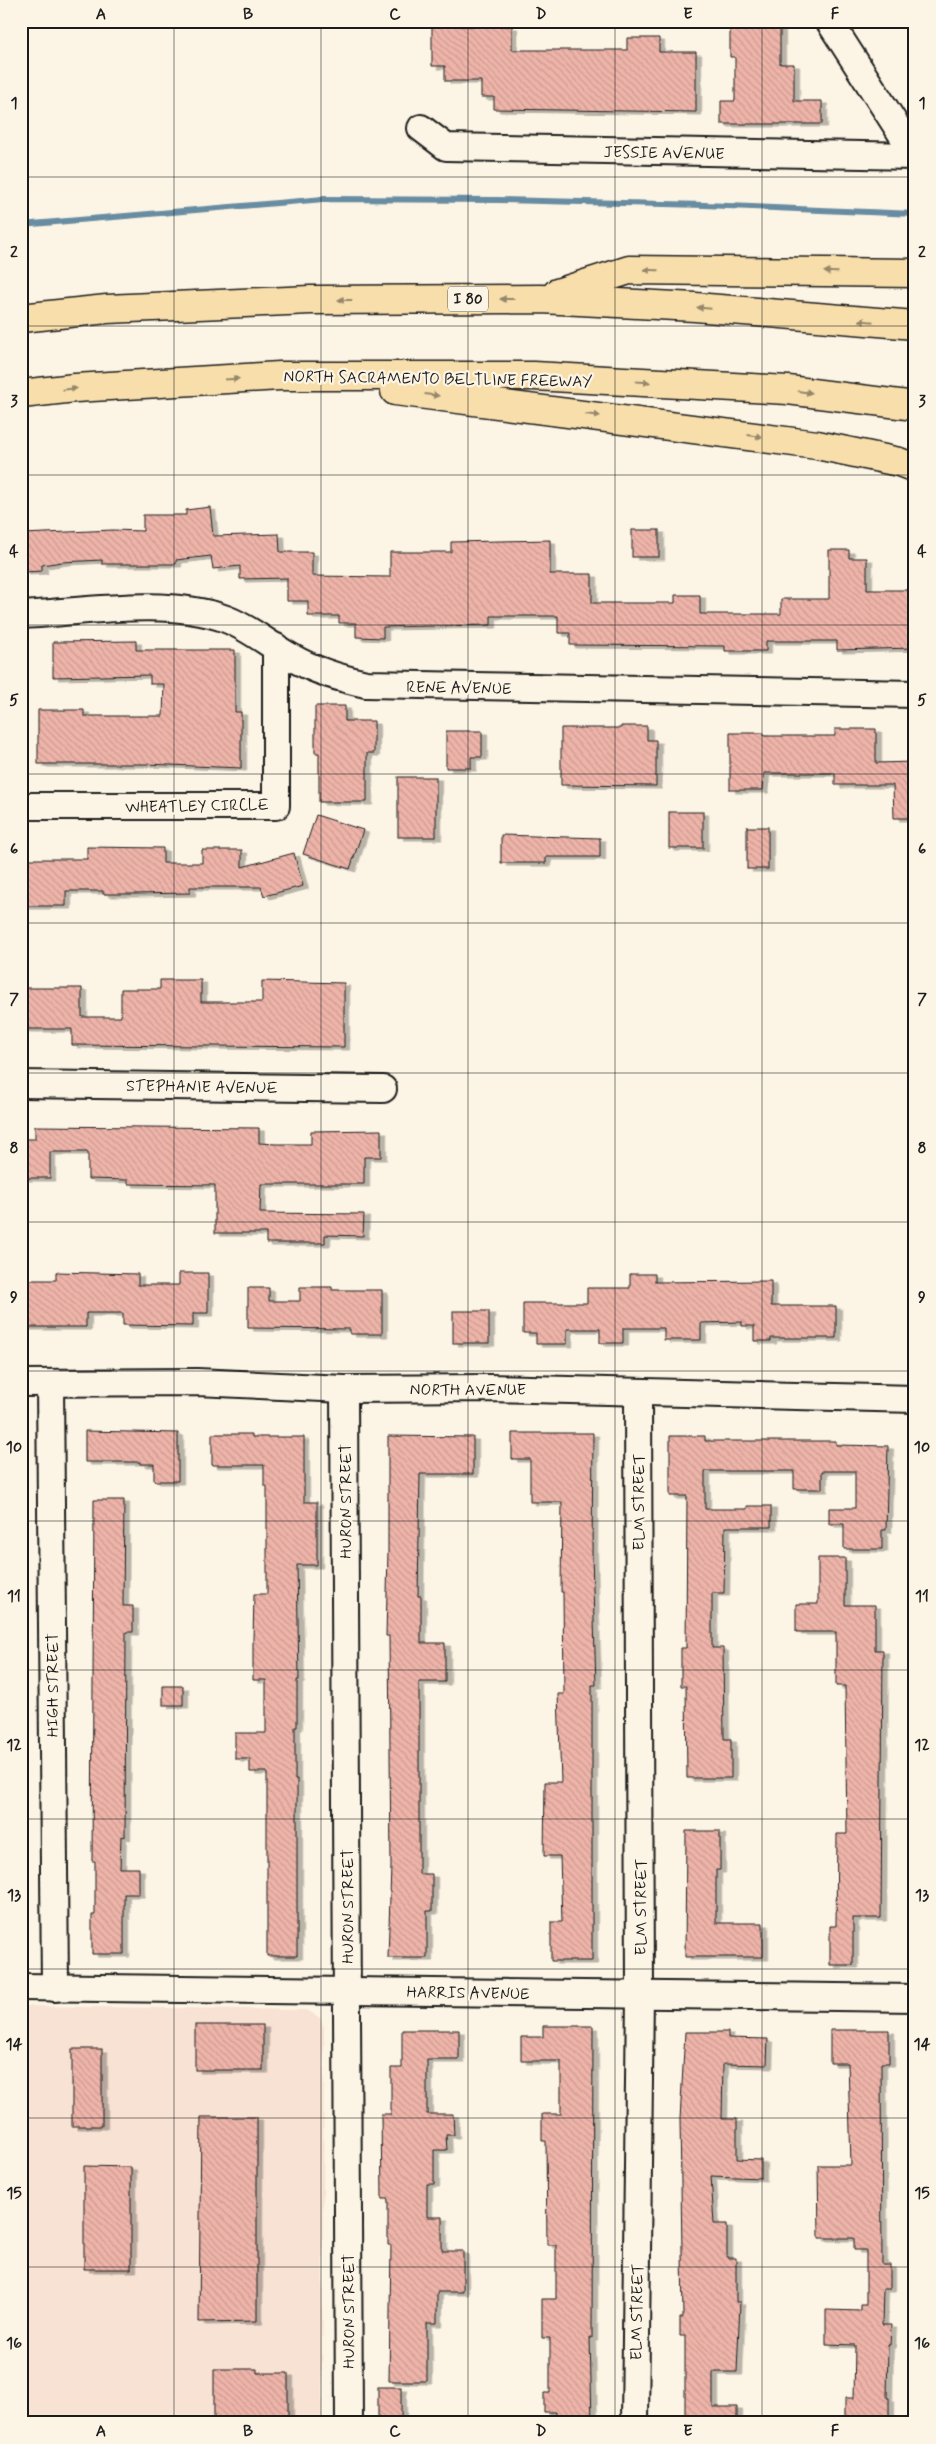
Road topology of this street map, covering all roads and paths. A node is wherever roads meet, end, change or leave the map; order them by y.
1 (829, 21) edge
2 (421, 128) dead end
3 (915, 156) edge
4 (915, 273) edge
5 (541, 298) junction
6 (21, 318) edge
7 (915, 325) edge
8 (280, 376) junction
9 (21, 394) edge
10 (915, 406) edge
11 (915, 468) edge
12 (21, 615) edge
13 (276, 647) junction
14 (915, 694) edge
15 (21, 806) edge
16 (21, 1084) edge
17 (383, 1089) dead end
18 (21, 1382) edge
19 (50, 1383) junction
20 (344, 1389) junction
21 (638, 1392) junction
22 (915, 1399) edge
23 (21, 1987) edge
24 (55, 1988) junction
25 (347, 1991) junction
26 (640, 1994) junction
27 (915, 1998) edge
28 (349, 2423) edge
29 (635, 2423) edge

1 - 3 street
2 - 3 street, JESSIE AVENUE
4 -> 5 highway
5 -> 6 highway, I 80
7 -> 5 highway, I 80
9 -> 8 highway, NORTH SACRAMENTO BELTLINE FREEWAY
8 -> 10 highway, NORTH SACRAMENTO BELTLINE FREEWAY
8 -> 11 highway
12 - 13 street, RENE AVENUE
13 - 14 street, RENE AVENUE
13 - 15 street, WHEATLEY CIRCLE
16 - 17 street, STEPHANIE AVENUE
18 - 19 street, NORTH AVENUE
19 - 20 street, NORTH AVENUE
19 - 24 street, HIGH STREET
20 - 21 street, NORTH AVENUE
20 - 25 street, HURON STREET
21 - 22 street, NORTH AVENUE
21 - 26 street, ELM STREET
23 - 24 street, HARRIS AVENUE
24 - 25 street, HARRIS AVENUE
25 - 26 street, HARRIS AVENUE
25 - 28 street, HURON STREET
26 - 27 street, HARRIS AVENUE
26 - 29 street, ELM STREET

